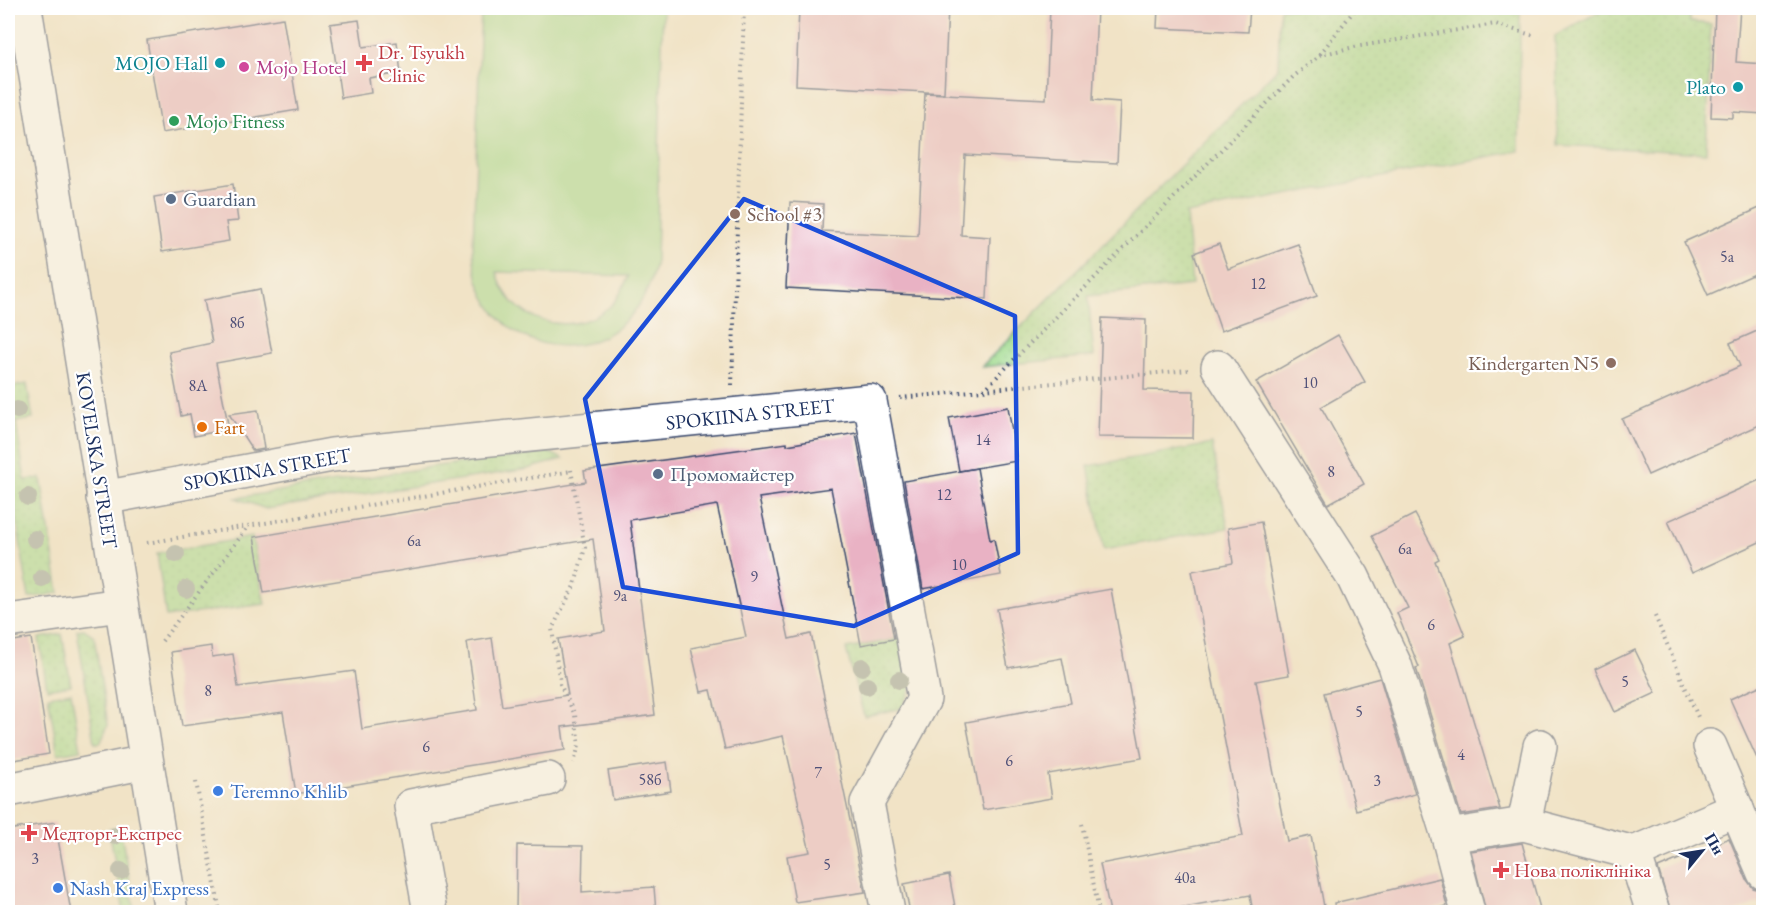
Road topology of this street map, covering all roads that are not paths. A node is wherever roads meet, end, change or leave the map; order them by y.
1 (25, 8) edge
2 (1218, 367) road end
3 (103, 498) junction
4 (120, 605) junction
5 (8, 621) edge
6 (1540, 746) dead end
7 (1710, 746) road end
8 (146, 762) junction
9 (548, 779) road end
10 (8, 789) edge
11 (1737, 809) junction
12 (1524, 824) junction
13 (1448, 836) junction
14 (1634, 853) junction
15 (1764, 873) edge
16 (171, 912) edge
17 (430, 912) edge
18 (888, 912) edge
19 (1468, 912) edge
20 (1653, 912) edge

1 - 3 street, KOVELSKA STREET
2 - 13 street
3 - 4 street, KOVELSKA STREET
3 - 18 street, SPOKIINA STREET
4 - 5 street
4 - 8 street, KOVELSKA STREET
6 - 12 street
7 - 11 street
8 - 10 street
8 - 16 street, KOVELSKA STREET
9 - 17 street
11 - 14 street
11 - 15 street
12 - 13 street
12 - 14 street
13 - 19 street
14 - 20 street

